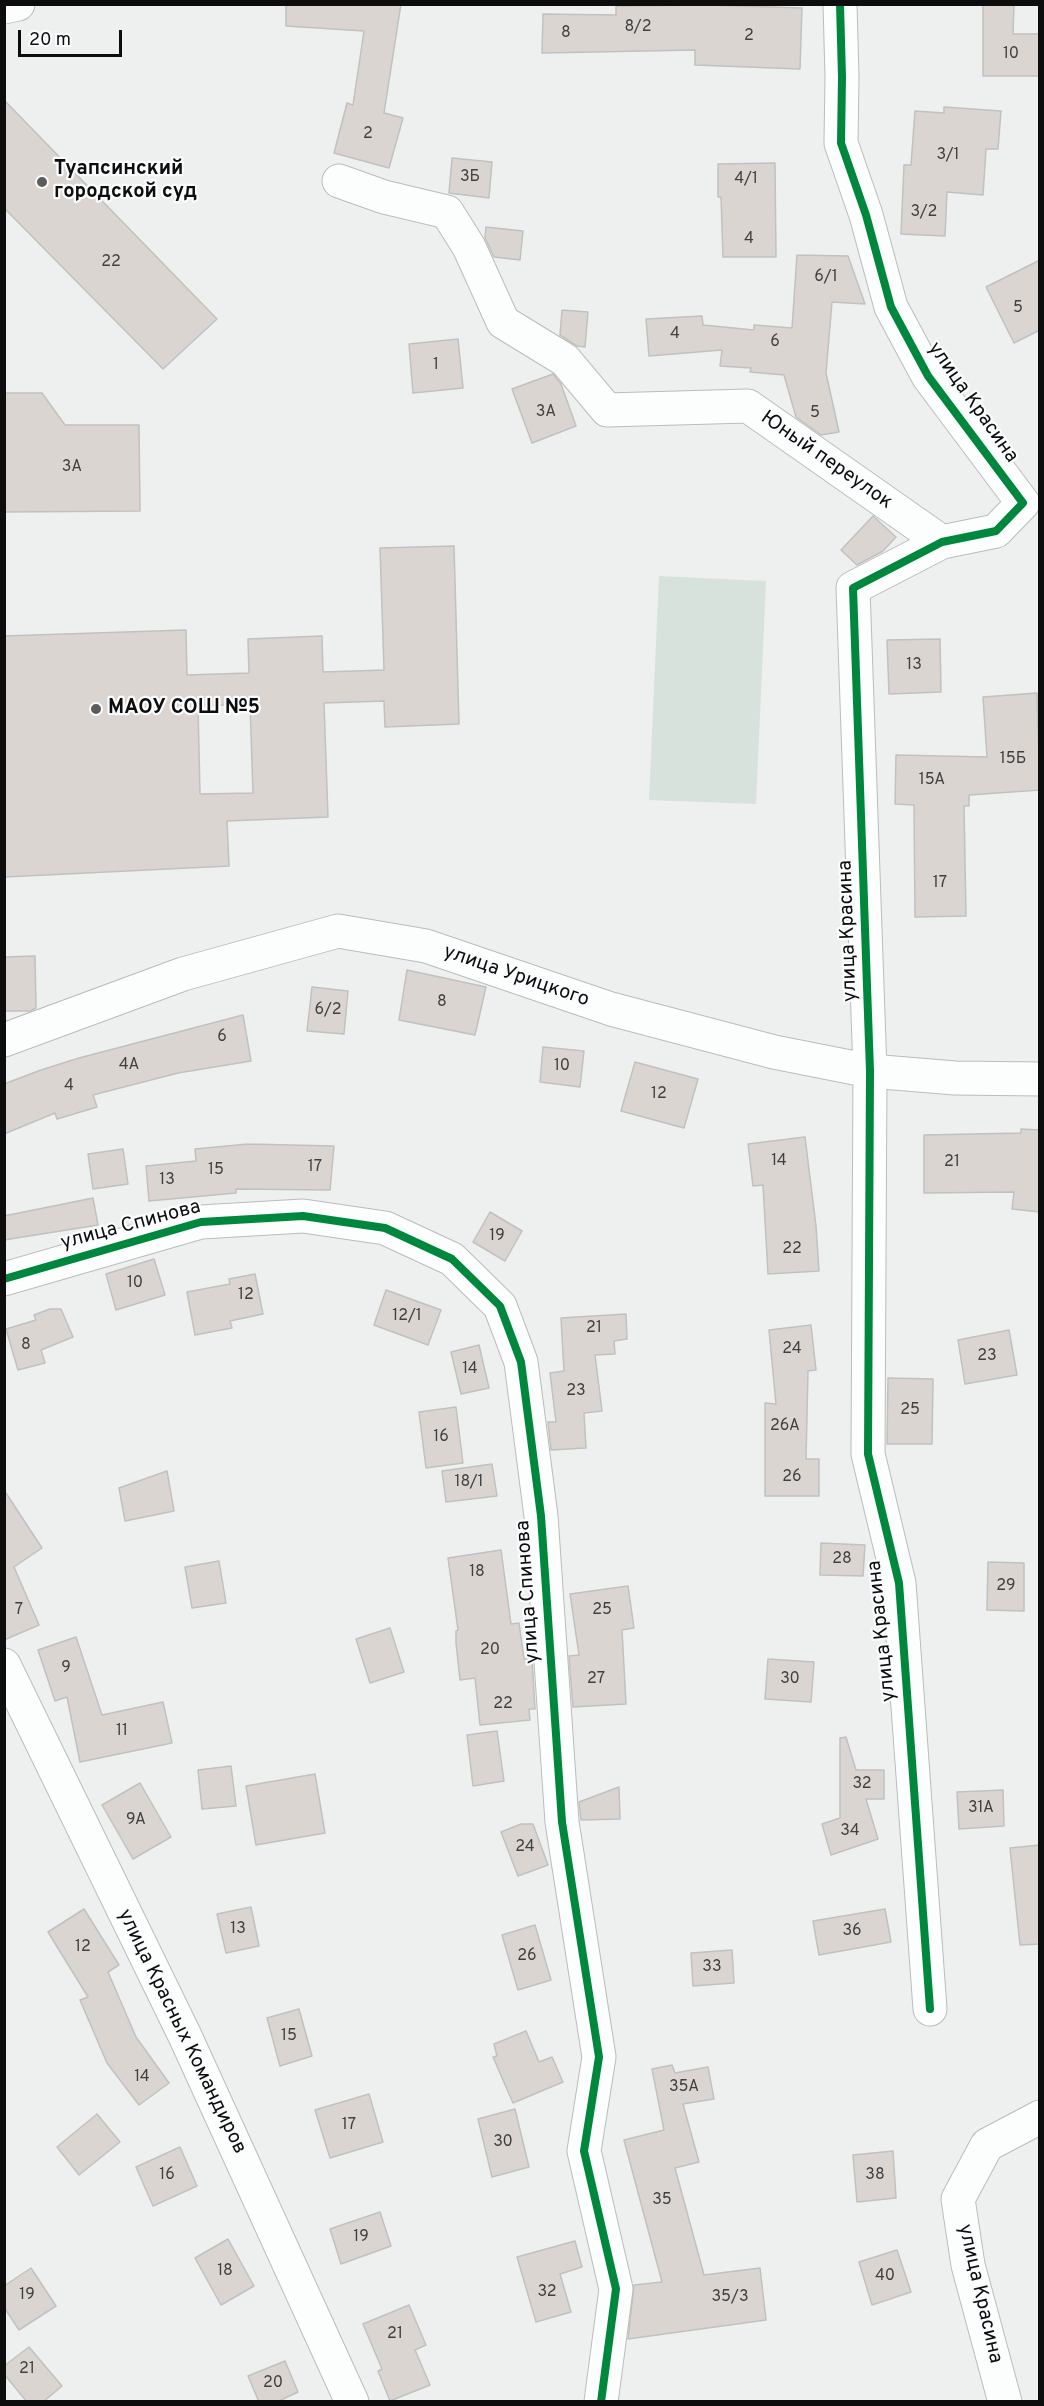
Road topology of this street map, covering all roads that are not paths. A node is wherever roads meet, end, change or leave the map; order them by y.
1 (18, 4) edge
2 (840, 4) edge
3 (4, 7) edge
4 (339, 181) dead end
5 (942, 542) junction
6 (4, 1040) edge
7 (870, 1071) junction
8 (1040, 1079) edge
9 (4, 1279) edge
10 (4, 1665) edge
11 (930, 2009) dead end
12 (1040, 2117) edge
13 (352, 2402) edge
14 (601, 2402) edge
15 (1005, 2402) edge

1 - 3 street
2 - 5 street, улица Красина
4 - 5 street, Юный переулок
5 - 7 street, улица Красина
6 - 7 street, улица Урицкого
7 - 8 street, улица Урицкого
7 - 11 street, улица Красина
9 - 14 street, улица Спинова
10 - 13 street, улица Красных Командиров
12 - 15 street, улица Красина

